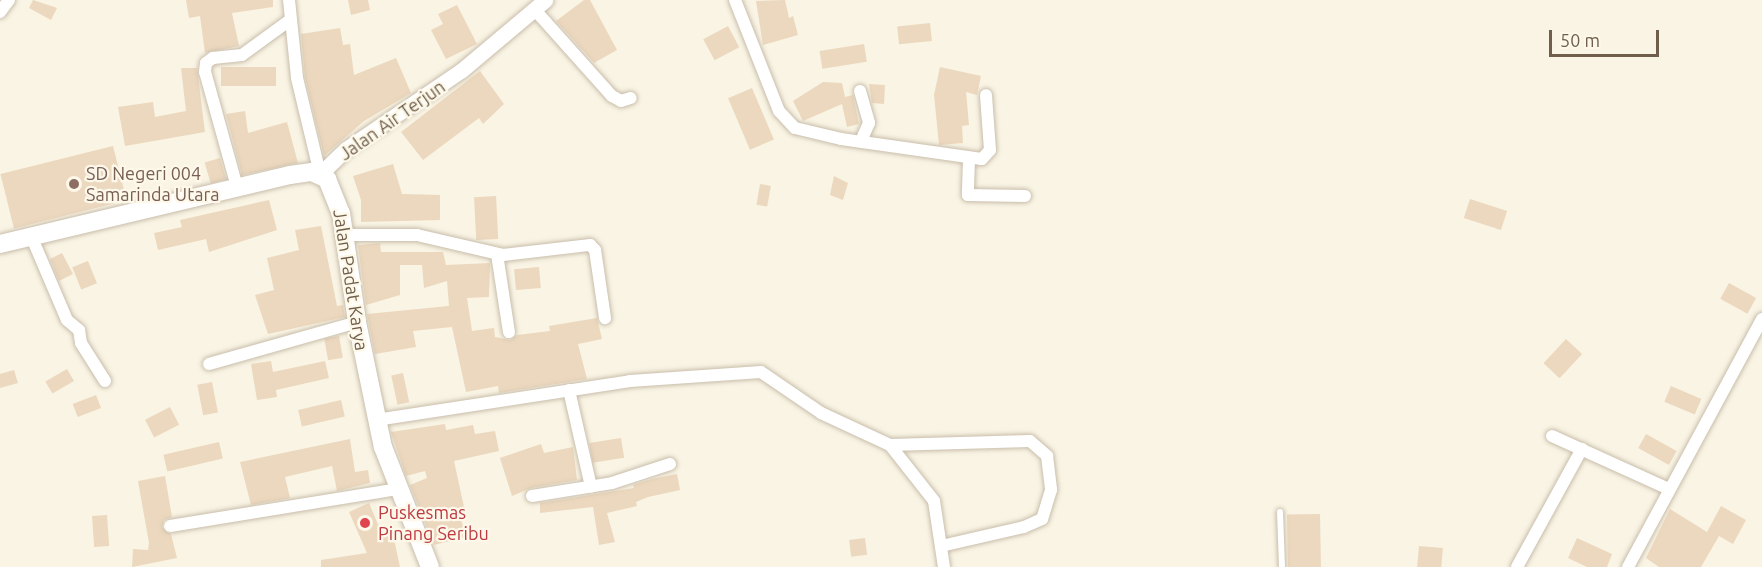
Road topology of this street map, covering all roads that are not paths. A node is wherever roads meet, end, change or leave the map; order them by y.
1 (9, 0) edge
2 (289, 0) edge
3 (735, 0) edge
4 (540, 5) edge
5 (0, 12) edge
6 (290, 20) junction
7 (860, 91) dead end
8 (986, 94) dead end
9 (631, 98) dead end
10 (861, 141) junction
11 (969, 160) junction
12 (320, 174) junction
13 (237, 187) junction
14 (1025, 196) dead end
15 (345, 235) junction
16 (32, 238) junction
17 (0, 244) edge
18 (497, 254) junction
19 (606, 318) dead end
20 (1762, 319) edge
21 (357, 322) junction
22 (509, 332) dead end
23 (209, 364) dead end
24 (105, 381) dead end
25 (569, 390) junction
26 (376, 420) junction
27 (1552, 436) dead end
28 (890, 445) junction
29 (1582, 449) junction
30 (670, 464) dead end
31 (591, 487) junction
32 (399, 489) junction
33 (1669, 489) junction
34 (532, 496) dead end
35 (1280, 512) dead end
36 (170, 526) dead end
37 (941, 546) junction
38 (430, 567) edge
39 (944, 567) edge
40 (1282, 567) edge
41 (1517, 567) edge
42 (1628, 567) edge

1 - 5 street
2 - 6 street, Jalan Air Terjun
3 - 10 street
4 - 9 street
4 - 12 street, Jalan Air Terjun
6 - 12 street, Jalan Air Terjun
6 - 13 street
7 - 10 street
8 - 11 street
10 - 11 street
11 - 14 street
12 - 13 main road
12 - 15 main road, Jalan Padat Karya
13 - 16 main road
15 - 18 street
15 - 21 main road, Jalan Padat Karya
16 - 17 main road
16 - 24 street
18 - 19 street
18 - 22 street
20 - 33 street
21 - 23 street
21 - 26 main road, Jalan Padat Karya
25 - 26 street
25 - 28 street
25 - 31 street
26 - 32 main road, Jalan Padat Karya
27 - 29 street
28 - 37 street
28 - 37 street
29 - 33 street
29 - 41 street
30 - 31 street
31 - 34 street
32 - 36 street
32 - 38 main road, Jalan Padat Karya
33 - 42 street
35 - 40 lane
37 - 39 street

